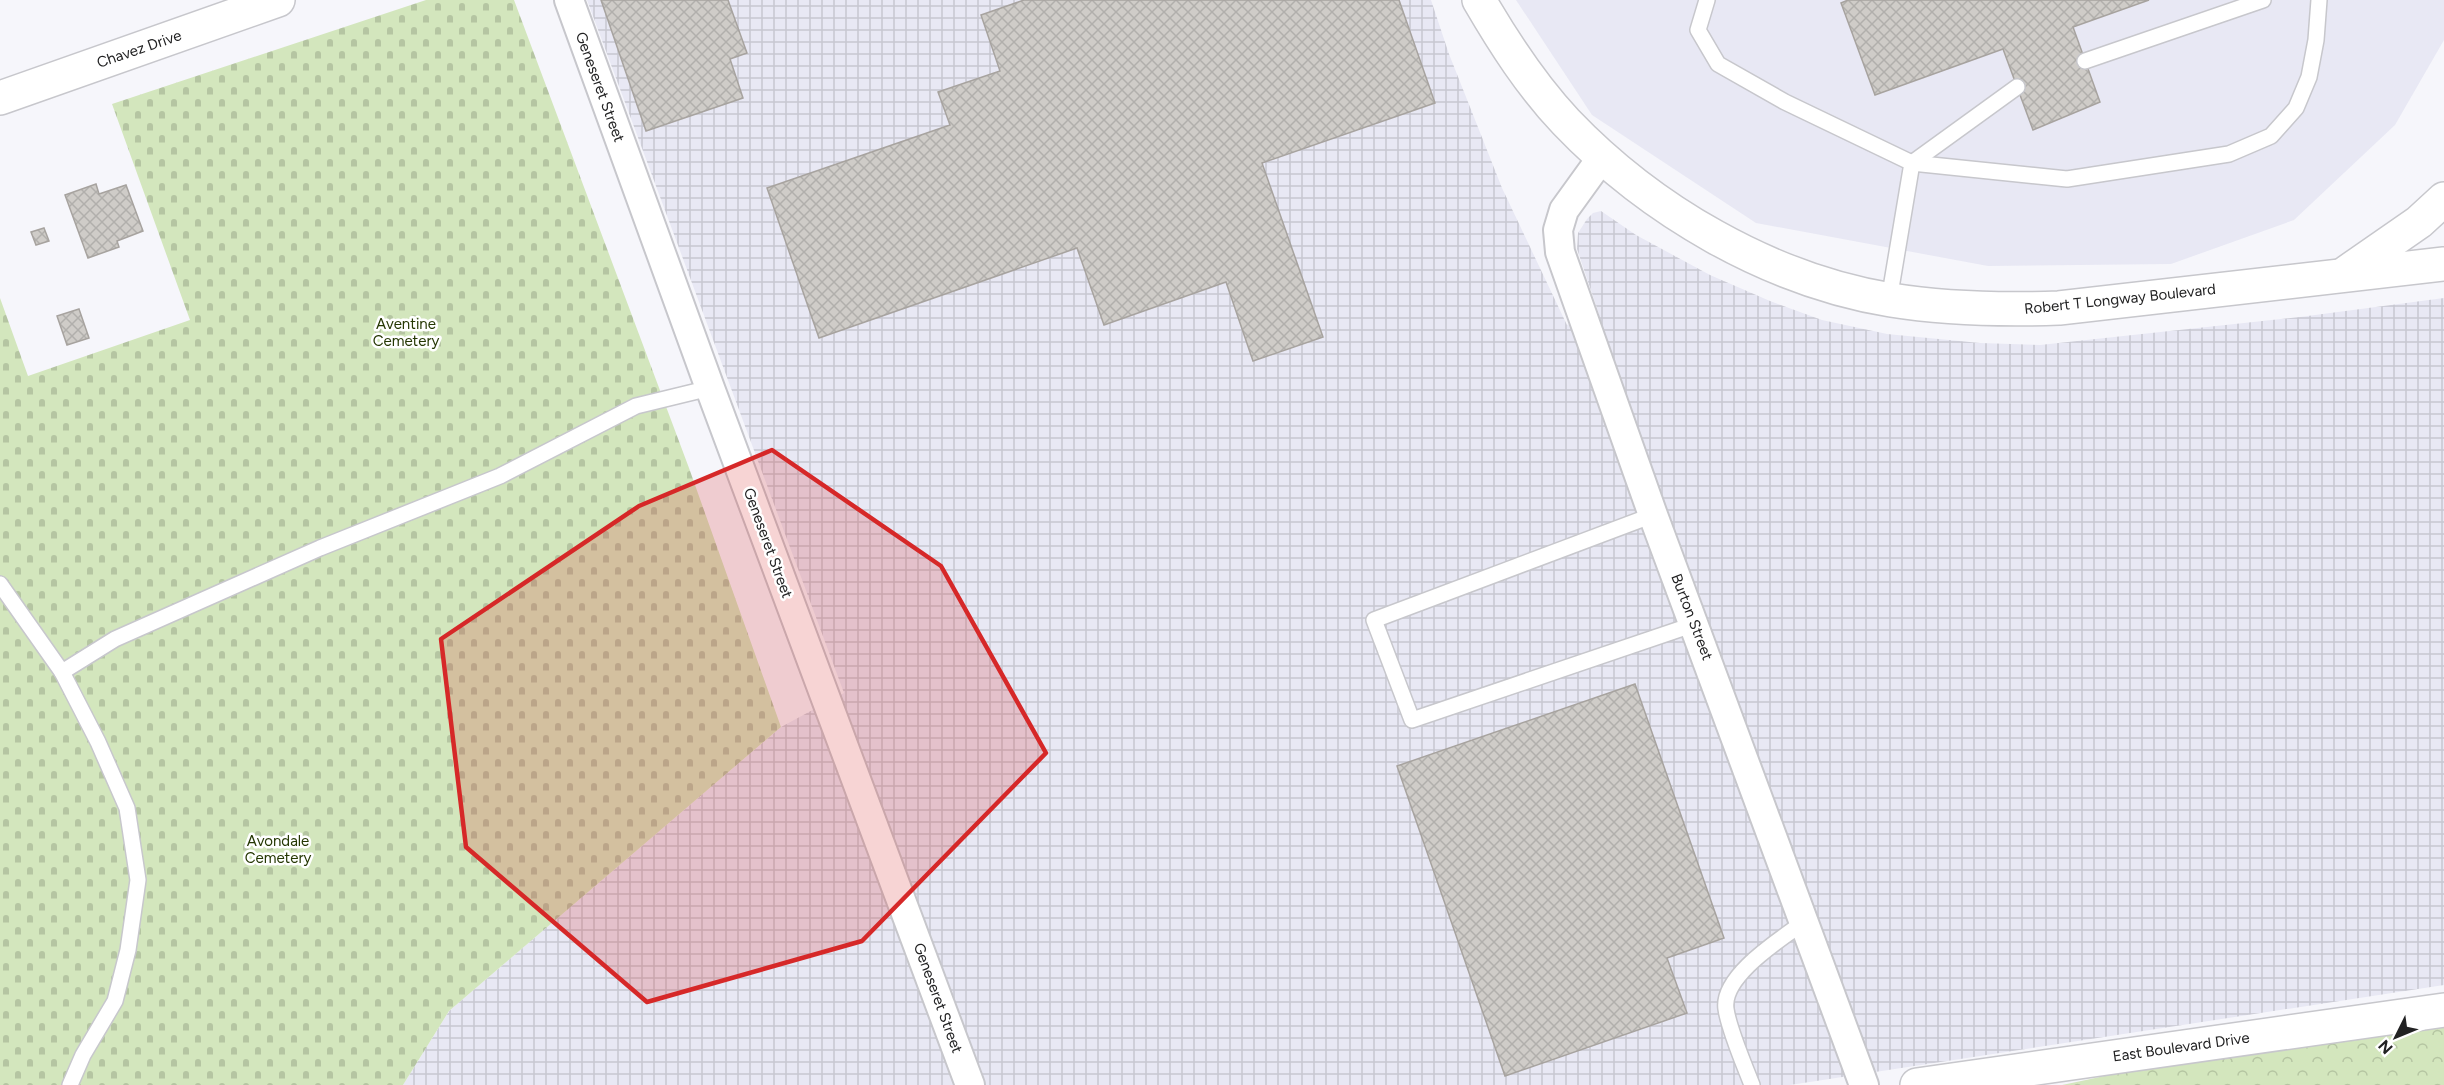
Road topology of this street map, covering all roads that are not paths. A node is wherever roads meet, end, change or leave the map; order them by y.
1 (278, 0) edge
2 (569, 0) edge
3 (1479, 0) edge
4 (1707, 0) edge
5 (2263, 0) edge
6 (2319, 0) edge
7 (2085, 61) dead end
8 (2017, 87) dead end
9 (0, 98) edge
10 (1603, 156) junction
11 (1912, 163) junction
12 (2444, 199) edge
13 (2444, 264) edge
14 (2343, 275) junction
15 (1889, 300) junction
16 (710, 388) junction
17 (1653, 515) junction
18 (0, 584) edge
19 (1695, 624) junction
20 (62, 672) junction
21 (1804, 922) junction
22 (2444, 1010) edge
23 (70, 1085) edge
24 (970, 1085) edge
25 (1752, 1085) edge
26 (1864, 1085) edge
27 (1917, 1085) edge

1 - 9 main road, Chavez Drive
2 - 16 street, Geneseret Street
3 - 10 main road, Robert T Longway Boulevard
4 - 11 lane
5 - 7 lane
6 - 11 lane
8 - 11 lane
10 - 15 main road, Robert T Longway Boulevard
10 - 17 street, Burton Street
11 - 15 lane
12 - 14 main road
13 - 14 main road, Robert T Longway Boulevard
14 - 15 main road, Robert T Longway Boulevard
16 - 20 lane
16 - 24 street, Geneseret Street
17 - 19 street, Burton Street
17 - 19 lane
18 - 20 lane
19 - 21 street, Burton Street
20 - 23 lane
21 - 25 lane
21 - 26 street, Burton Street
22 - 27 main road, East Boulevard Drive

